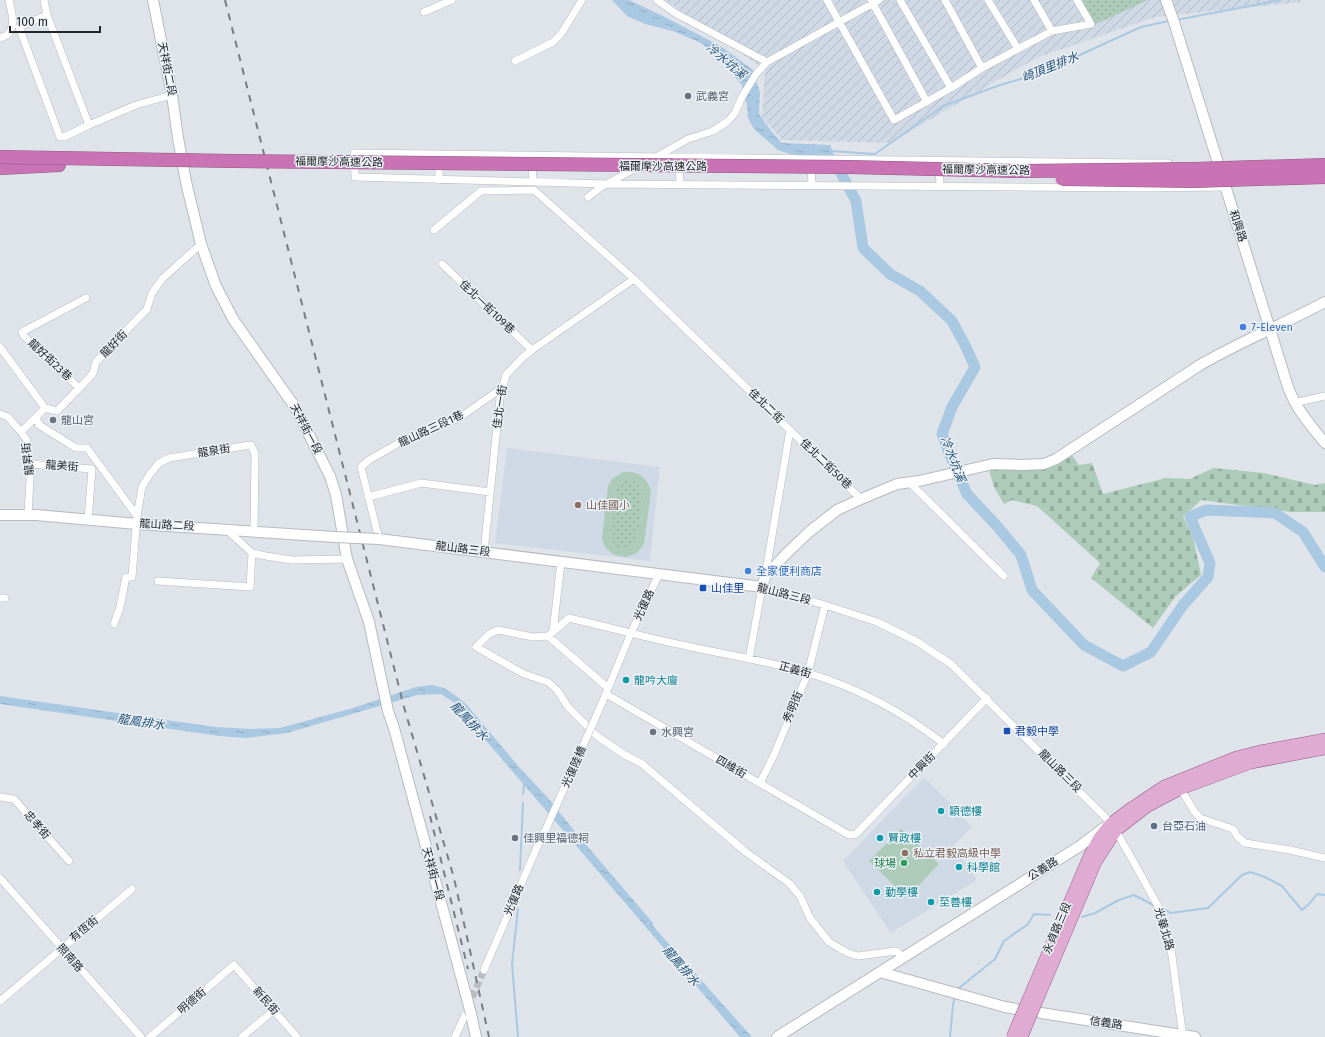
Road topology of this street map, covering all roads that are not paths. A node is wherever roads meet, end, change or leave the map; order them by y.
1 (9, 0) edge
2 (44, 0) edge
3 (153, 0) edge
4 (452, 0) edge
5 (582, 0) edge
6 (657, 0) edge
7 (827, 0) edge
8 (900, 0) edge
9 (945, 0) edge
10 (988, 0) edge
11 (1034, 0) edge
12 (1077, 0) edge
13 (874, 1) edge
14 (1167, 3) edge
15 (424, 12) dead end
16 (47, 16) junction
17 (839, 22) junction
18 (1052, 31) junction
19 (0, 38) edge
20 (1018, 49) junction
21 (515, 61) dead end
22 (767, 62) junction
23 (982, 68) junction
24 (951, 88) junction
25 (172, 95) junction
26 (927, 102) junction
27 (89, 125) junction
28 (438, 155) junction
29 (532, 156) junction
30 (0, 157) edge
31 (656, 157) junction
32 (679, 157) junction
33 (811, 159) junction
34 (938, 161) junction
35 (1140, 163) junction
36 (1218, 163) junction
37 (0, 165) edge
38 (59, 165) junction
39 (1325, 165) edge
40 (0, 168) edge
41 (1325, 177) edge
42 (439, 180) junction
43 (186, 182) joint
44 (533, 182) junction
45 (607, 184) junction
46 (680, 184) junction
47 (812, 185) junction
48 (940, 186) junction
49 (1225, 187) junction
50 (1143, 188) junction
51 (588, 197) dead end
52 (434, 230) dead end
53 (201, 244) junction
54 (442, 264) dead end
55 (634, 278) junction
56 (86, 298) dead end
57 (1325, 302) edge
58 (1270, 329) junction
59 (0, 347) edge
60 (532, 350) junction
61 (79, 388) junction
62 (502, 388) junction
63 (1325, 396) edge
64 (1294, 403) junction
65 (45, 408) junction
66 (0, 414) edge
67 (36, 417) junction
68 (790, 430) junction
69 (21, 432) junction
70 (1325, 443) edge
71 (29, 464) junction
72 (914, 482) junction
73 (490, 492) junction
74 (368, 497) junction
75 (861, 499) junction
76 (0, 515) edge
77 (28, 515) junction
78 (88, 520) junction
79 (137, 520) junction
80 (227, 530) junction
81 (254, 531) junction
82 (334, 537) joint
83 (379, 539) junction
84 (484, 552) junction
85 (252, 553) junction
86 (347, 559) junction
87 (561, 562) junction
88 (659, 574) junction
89 (1004, 576) dead end
90 (765, 577) junction
91 (158, 581) dead end
92 (762, 588) junction
93 (825, 605) junction
94 (114, 624) dead end
95 (631, 633) junction
96 (550, 634) junction
97 (749, 659) junction
98 (808, 673) junction
99 (607, 691) junction
100 (987, 698) junction
101 (602, 703) joint
102 (1325, 739) edge
103 (944, 744) junction
104 (1325, 749) edge
105 (760, 784) junction
106 (1178, 785) junction
107 (0, 797) edge
108 (1113, 828) junction
109 (545, 831) joint
110 (856, 834) joint
111 (1325, 858) edge
112 (69, 861) dead end
113 (0, 878) edge
114 (132, 889) dead end
115 (62, 948) junction
116 (903, 957) junction
117 (234, 965) joint
118 (484, 970) tunnel mouth
119 (880, 972) junction
120 (1033, 999) junction
121 (0, 1001) edge
122 (1016, 1009) dead end
123 (274, 1010) junction
124 (1041, 1013) dead end
125 (468, 1015) junction
126 (1183, 1036) edge
127 (140, 1037) edge
128 (150, 1037) edge
129 (242, 1037) edge
130 (298, 1037) edge
131 (455, 1037) edge
132 (476, 1037) edge
133 (776, 1037) edge
134 (1012, 1037) edge
135 (1022, 1037) edge
136 (1195, 1037) edge

1 - 19 street
2 - 16 street
3 - 25 street, 天祥街二段
4 - 15 street
5 - 21 street
6 - 22 street
7 - 17 street
8 - 24 street
9 - 23 street
10 - 20 street
11 - 18 street
12 - 18 street
13 - 17 street
13 - 26 street
14 - 36 street, 和興路
16 - 27 street
16 - 27 street
17 - 22 street
17 - 26 street
18 - 20 street
20 - 23 street
22 - 31 street
23 - 24 street
24 - 26 street
25 - 27 street
25 - 43 street, 天祥街二段
28 - 29 street
28 - 42 street
28 - 42 street
29 - 31 street
29 - 44 street
30 - 39 highway, 福爾摩沙高速公路, bridge
31 - 32 street
31 - 45 street
32 - 33 street
32 - 46 street
33 - 34 street
33 - 47 street
34 - 35 street
34 - 48 street
35 - 36 street
35 - 50 street
36 - 49 street, 和興路
37 - 38 highway, 福爾摩沙高速公路
38 - 40 highway
38 - 41 highway, 福爾摩沙高速公路, bridge
42 - 44 street
43 - 53 street, 天祥街一段
44 - 45 street
45 - 46 street
45 - 51 street
46 - 47 street
47 - 48 street
48 - 50 street
49 - 50 street
49 - 58 street, 和興路
52 - 55 street, 佳北二街
53 - 61 street, 龍好街
53 - 86 street, 天祥街一段
54 - 60 street, 佳北一街109巷
55 - 60 street, 佳北一街
55 - 68 street, 佳北二街
56 - 61 street, 龍好街23巷
57 - 58 street
58 - 64 street, 和興路
58 - 72 street
59 - 65 street
60 - 62 street, 佳北一街
61 - 65 street, 龍好街
62 - 73 street, 佳北一街
62 - 74 street, 龍山路三段1巷
63 - 64 street
64 - 70 street, 和興路
65 - 67 street
66 - 69 street, 龍昇街
67 - 69 street
67 - 79 street
68 - 75 street, 佳北二街50巷
68 - 90 street, 佳北二街
69 - 71 street, 龍昇街
71 - 77 street, 龍昇街
71 - 78 street, 龍美街
72 - 75 street
72 - 89 street
73 - 74 street
73 - 84 street, 佳北一街
74 - 83 street, 龍山路三段1巷
75 - 90 street
76 - 77 street, 龍山路二段
77 - 78 street, 龍山路二段
78 - 79 street, 龍山路二段
79 - 80 street, 龍山路二段
79 - 81 street, 龍泉街
79 - 94 street
80 - 81 street, 龍山路二段
80 - 85 street
81 - 82 street, 龍山路二段
82 - 83 street, 龍山路三段, bridge
83 - 84 street, 龍山路三段
84 - 87 street, 龍山路三段
85 - 86 street
85 - 91 street
86 - 125 street, 天祥街一段, bridge
87 - 88 street, 龍山路三段
87 - 96 street
88 - 92 street, 龍山路三段
88 - 95 street, 光復路
90 - 92 street
92 - 93 street, 龍山路三段
92 - 97 street
93 - 98 street, 秀明街
93 - 100 street, 龍山路三段
95 - 96 street, 正義街
95 - 97 street, 正義街
95 - 99 street, 光復路
96 - 99 street, 四維街
96 - 116 street
97 - 98 street, 正義街
98 - 103 street, 正義街
98 - 105 street, 秀明街
99 - 101 street, 光復路
99 - 105 street, 四維街
100 - 103 street, 中興街
100 - 108 street, 龍山路三段
101 - 109 street, 光復陸橋, bridge
102 - 106 main road, 公義路
103 - 110 street, 中興街
104 - 106 main road, 公義路
105 - 110 street, 四維街
106 - 108 main road, 公義路
106 - 111 street
107 - 112 street, 忠孝街
108 - 116 street, 公義路
108 - 120 main road, 永貞路三段
108 - 126 street, 光華北路
109 - 118 street, 光復路
113 - 115 street, 照南路
114 - 115 street, 有恆街
115 - 121 street, 有恆街
115 - 127 street, 照南路
116 - 119 street, 公義路
117 - 123 street, 新民街
117 - 128 street, 明德街
119 - 122 street
119 - 133 street, 公義路
120 - 134 main road, 永貞路三段, bridge
120 - 135 main road, 永貞路三段, bridge
123 - 129 street
123 - 130 street, 新民街
124 - 126 street, 信義路
125 - 131 street
125 - 132 street, 天祥街一段
126 - 136 street, 信義路

